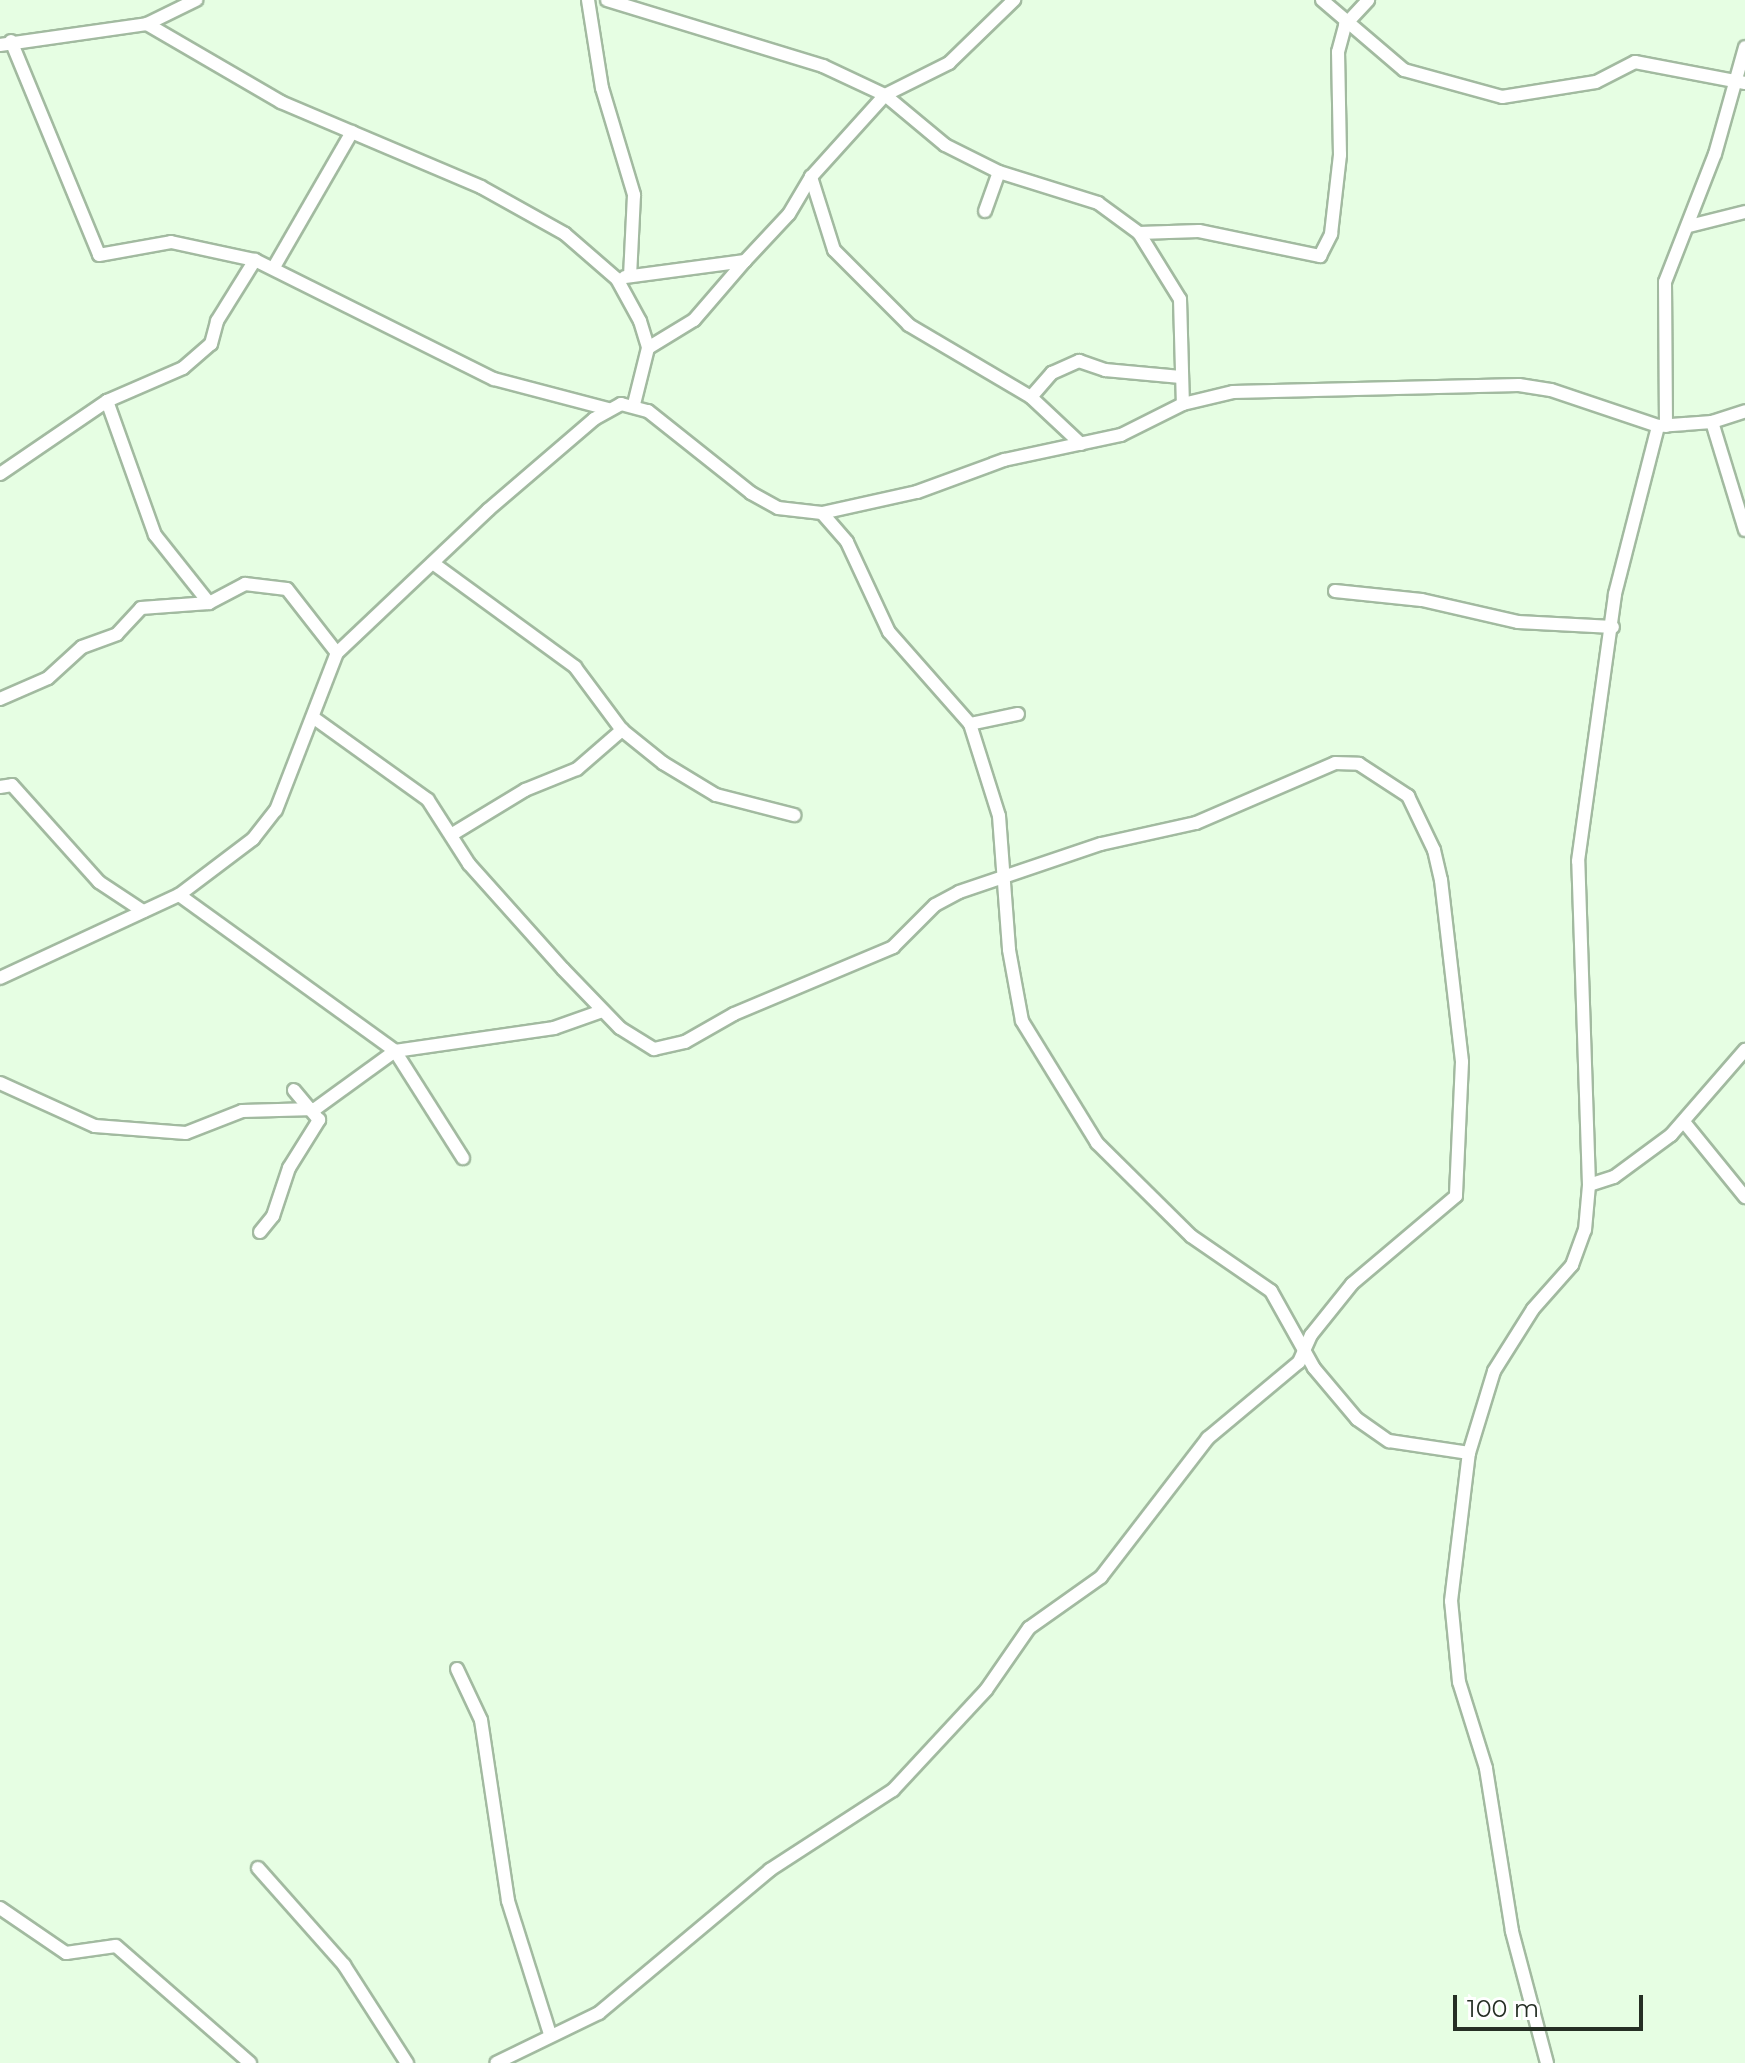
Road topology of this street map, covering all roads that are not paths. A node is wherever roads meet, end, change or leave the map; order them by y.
1 (196, 0) edge
2 (588, 0) edge
3 (607, 0) edge
4 (1014, 0) edge
5 (1322, 0) edge
6 (1368, 0) edge
7 (166, 7) edge
8 (147, 24) junction
9 (1345, 25) junction
10 (6, 43) edge
11 (1745, 47) edge
12 (1739, 82) edge
13 (885, 95) junction
14 (352, 132) junction
15 (999, 172) junction
16 (811, 177) junction
17 (985, 211) dead end
18 (1745, 212) edge
19 (1689, 226) junction
20 (1139, 233) junction
21 (255, 260) junction
22 (745, 261) junction
23 (274, 267) junction
24 (623, 278) junction
25 (648, 348) junction
26 (1181, 377) junction
27 (1031, 397) junction
28 (107, 401) junction
29 (634, 404) junction
30 (1183, 404) junction
31 (608, 409) junction
32 (1745, 411) edge
33 (1712, 422) junction
34 (1662, 426) junction
35 (1081, 444) junction
36 (0, 474) edge
37 (822, 513) junction
38 (1745, 530) edge
39 (434, 564) junction
40 (1335, 591) dead end
41 (209, 603) junction
42 (1613, 627) junction
43 (337, 653) junction
44 (0, 699) edge
45 (1018, 714) dead end
46 (314, 718) junction
47 (970, 724) junction
48 (622, 730) junction
49 (0, 787) edge
50 (794, 815) dead end
51 (451, 835) junction
52 (1007, 875) junction
53 (179, 895) junction
54 (143, 911) junction
55 (0, 978) edge
56 (602, 1011) junction
57 (1745, 1050) edge
58 (395, 1051) junction
59 (0, 1083) edge
60 (294, 1090) dead end
61 (315, 1109) junction
62 (1684, 1122) junction
63 (463, 1158) dead end
64 (1589, 1185) junction
65 (1745, 1197) edge
66 (260, 1232) dead end
67 (1304, 1348) junction
68 (1469, 1453) junction
69 (457, 1669) dead end
70 (258, 1868) dead end
71 (0, 1908) edge
72 (550, 2034) junction
73 (250, 2063) edge
74 (407, 2063) edge
75 (496, 2063) edge
76 (1547, 2063) edge

1 - 7 street
2 - 24 street
3 - 13 street
4 - 13 street
5 - 9 street
6 - 9 street
7 - 8 street
8 - 10 street
8 - 14 street
9 - 12 street
9 - 20 street
10 - 21 street
11 - 12 street
12 - 19 street
13 - 15 street
13 - 16 street
14 - 23 street
14 - 24 street
15 - 17 street
15 - 20 street
16 - 22 street
16 - 27 street
18 - 19 street
19 - 34 street
20 - 26 street
21 - 23 street
21 - 28 street
22 - 24 street
22 - 25 street
23 - 31 street
24 - 25 street
25 - 29 street
26 - 27 street
26 - 30 street
27 - 35 street
28 - 36 street
28 - 41 street
29 - 31 street
29 - 37 street
30 - 34 street
30 - 35 street
31 - 39 street
32 - 33 street
33 - 34 street
33 - 38 street
34 - 42 street
35 - 37 street
37 - 47 street
39 - 43 street
39 - 48 street
40 - 42 street
41 - 43 street
41 - 44 street
42 - 64 street
43 - 46 street
45 - 47 street
46 - 51 street
46 - 53 street
47 - 52 street
48 - 50 street
48 - 51 street
49 - 54 street
51 - 56 street
52 - 56 street
52 - 67 street
52 - 67 street
53 - 54 street
53 - 58 street
54 - 55 street
56 - 58 street
57 - 62 street
58 - 61 street
58 - 63 street
59 - 61 street
60 - 61 street
61 - 66 street
62 - 64 street
62 - 65 street
64 - 68 street
67 - 68 street
67 - 72 street
68 - 76 street
69 - 72 street
70 - 74 street
71 - 73 street
72 - 75 street

